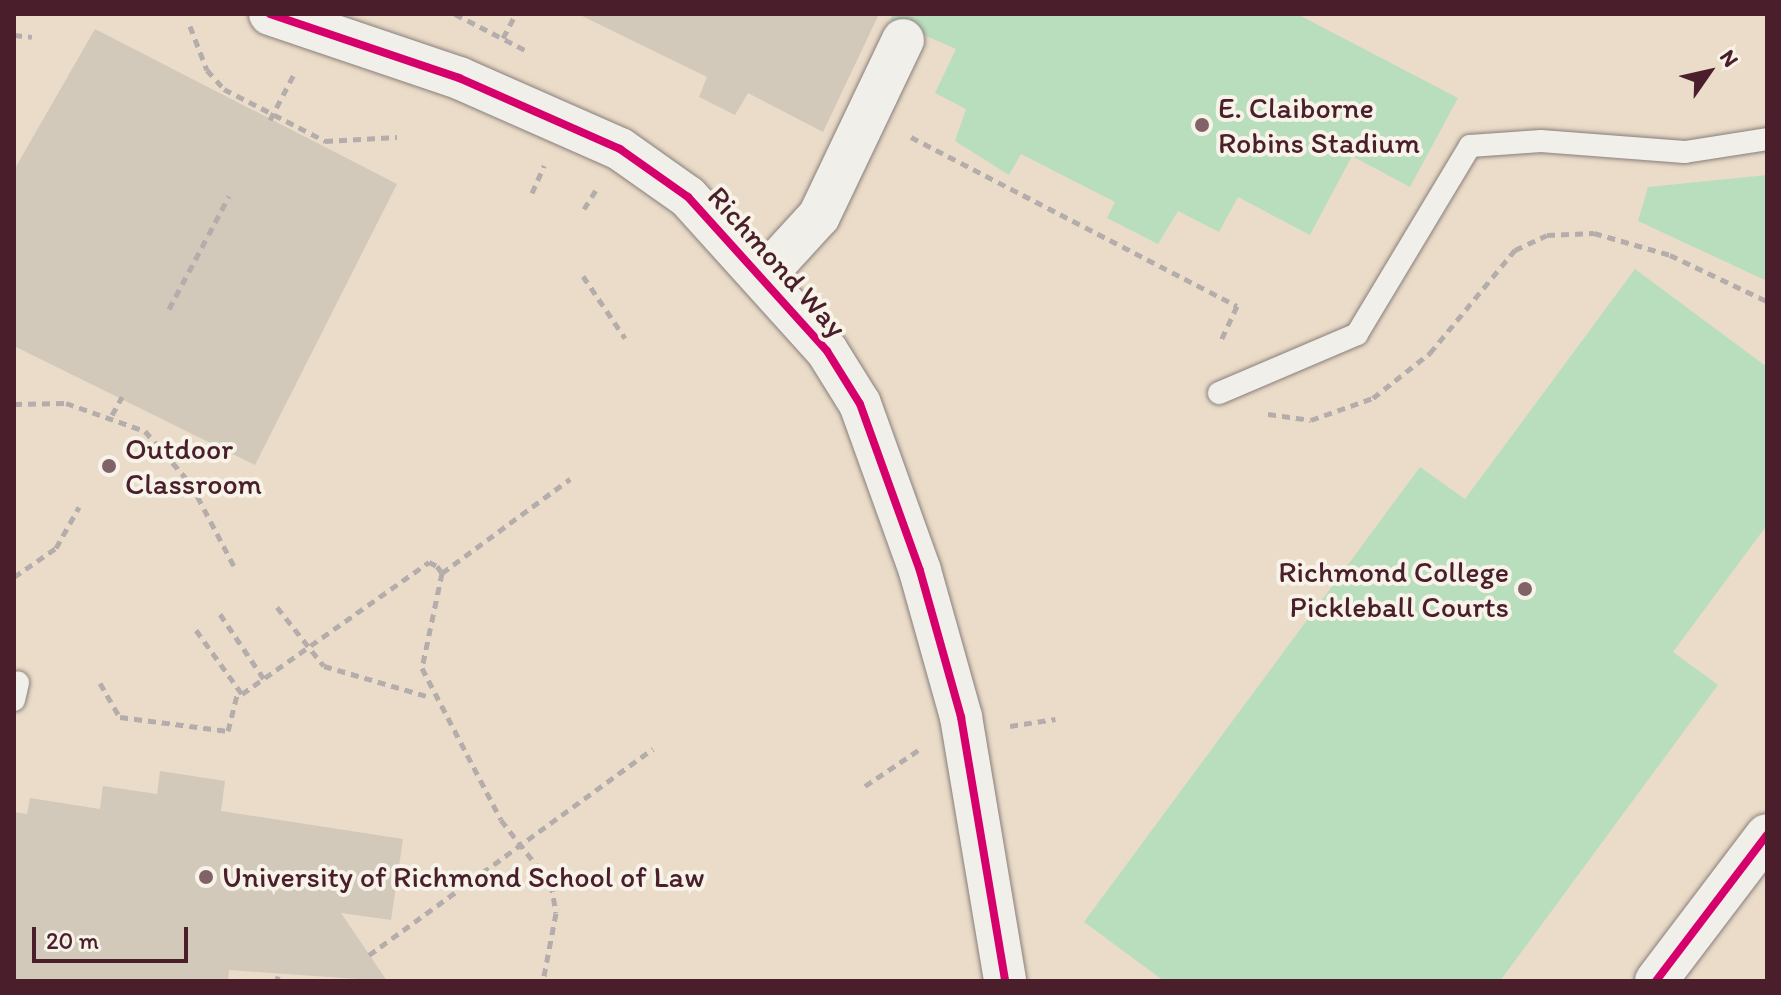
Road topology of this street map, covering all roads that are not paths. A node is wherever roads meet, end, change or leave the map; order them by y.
1 (270, 14) edge
2 (903, 40) dead end
3 (1767, 139) edge
4 (764, 276) junction
5 (1219, 393) dead end
6 (1767, 835) edge
7 (1005, 981) edge
8 (1656, 981) edge

1 - 4 street, Richmond Way
2 - 4 street
3 - 5 lane
4 - 7 street, Richmond Way
6 - 8 street

